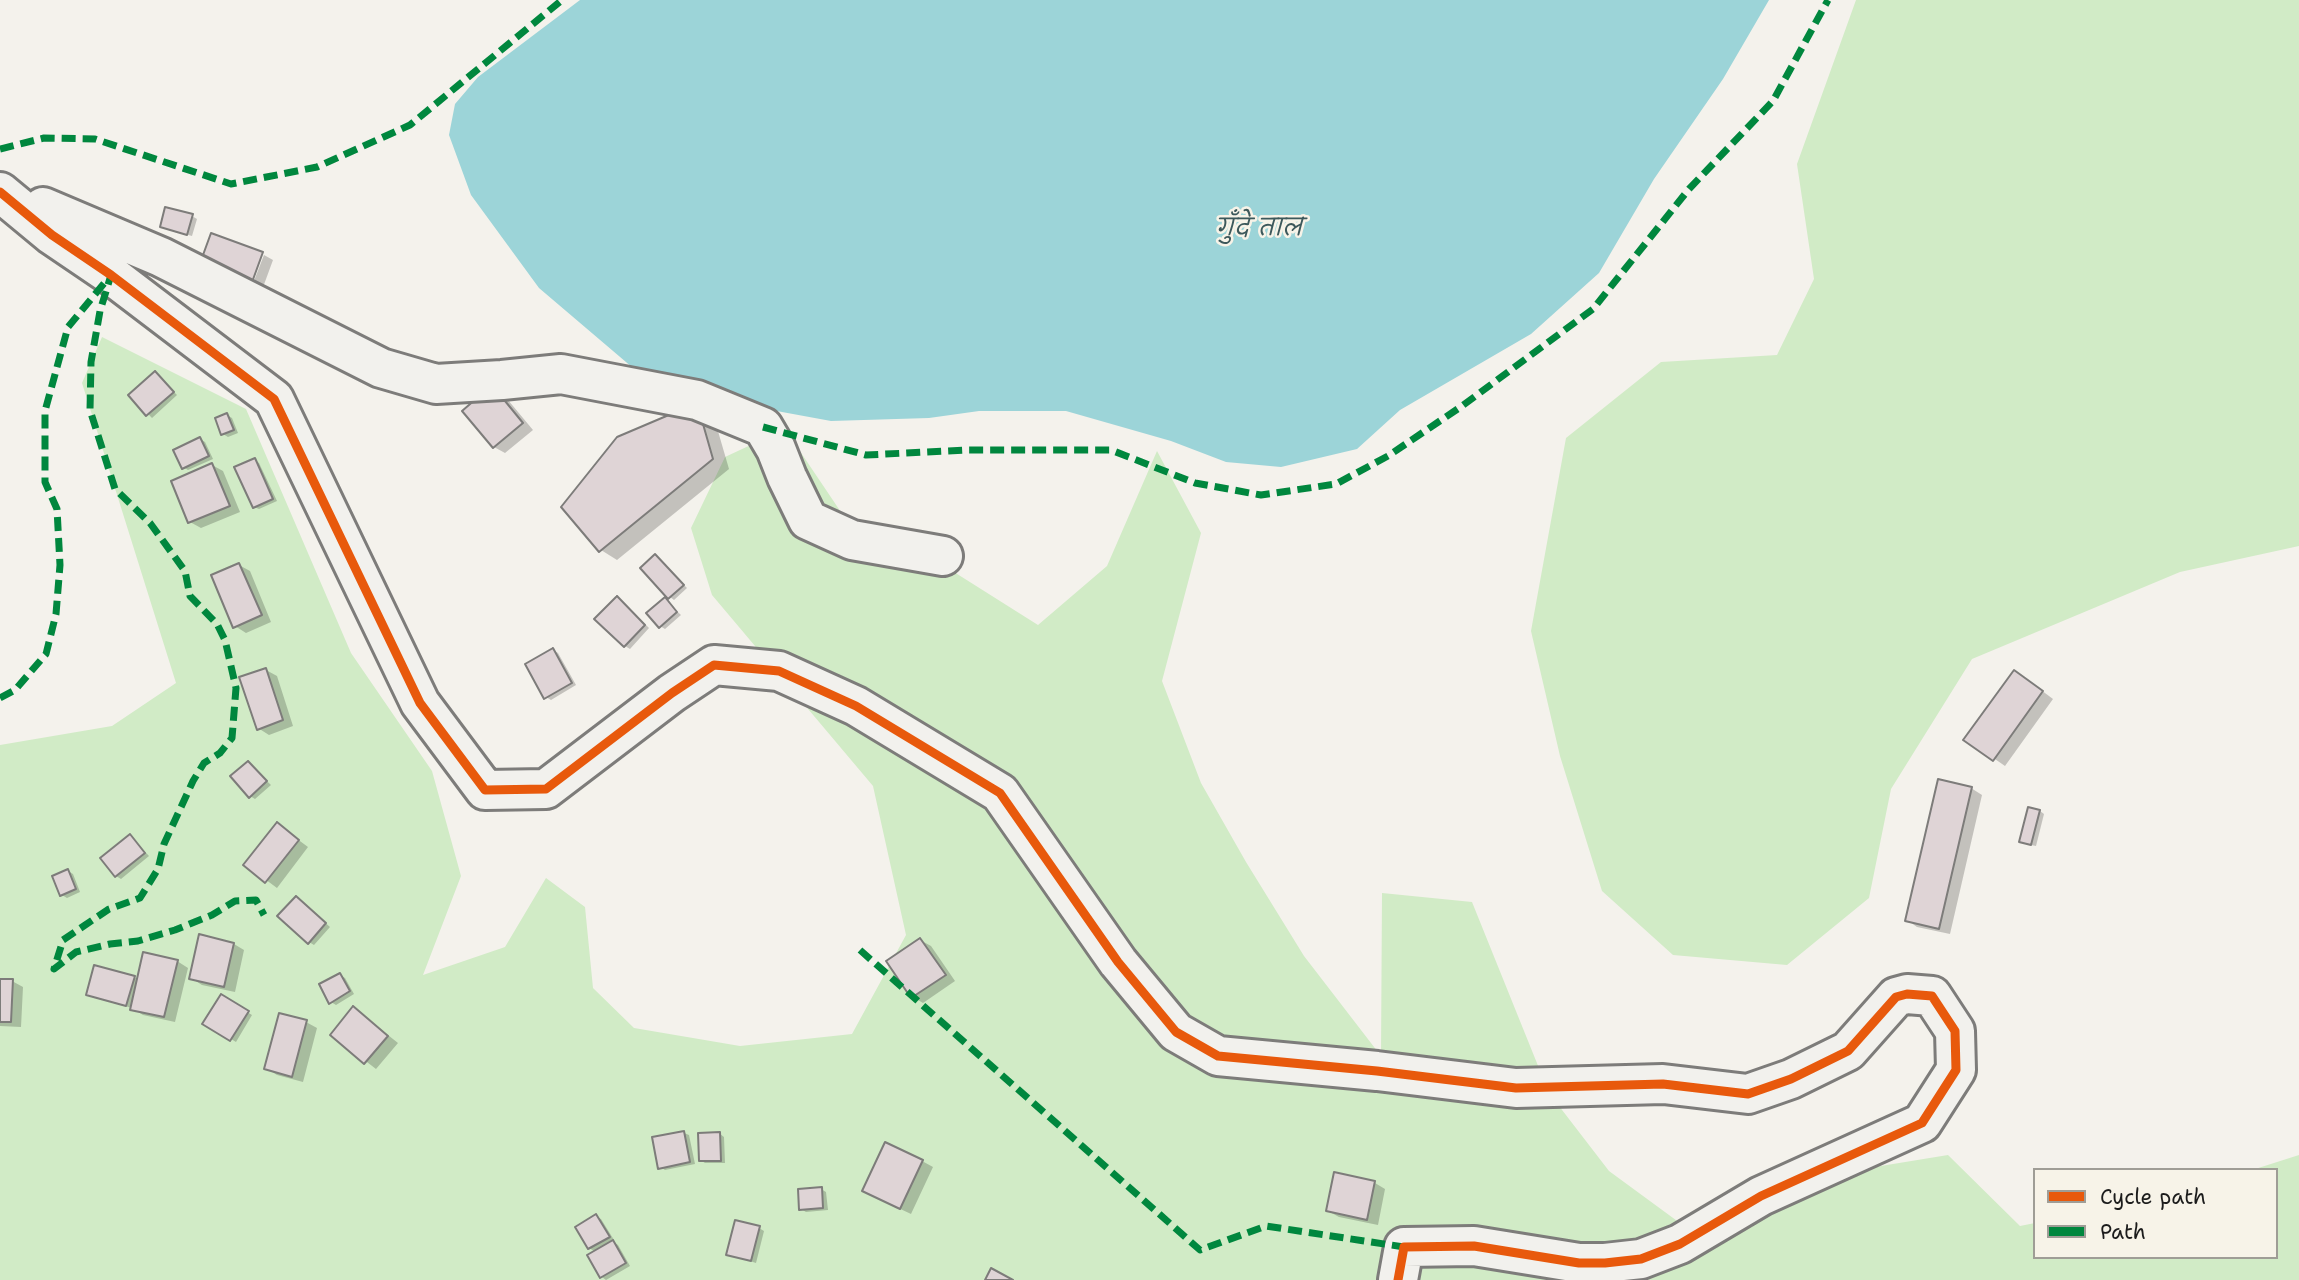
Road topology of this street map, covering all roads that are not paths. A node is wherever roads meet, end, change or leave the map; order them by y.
1 (0, 189) edge
2 (943, 556) dead end
3 (1398, 1280) edge

1 - 2 street
1 - 3 street

